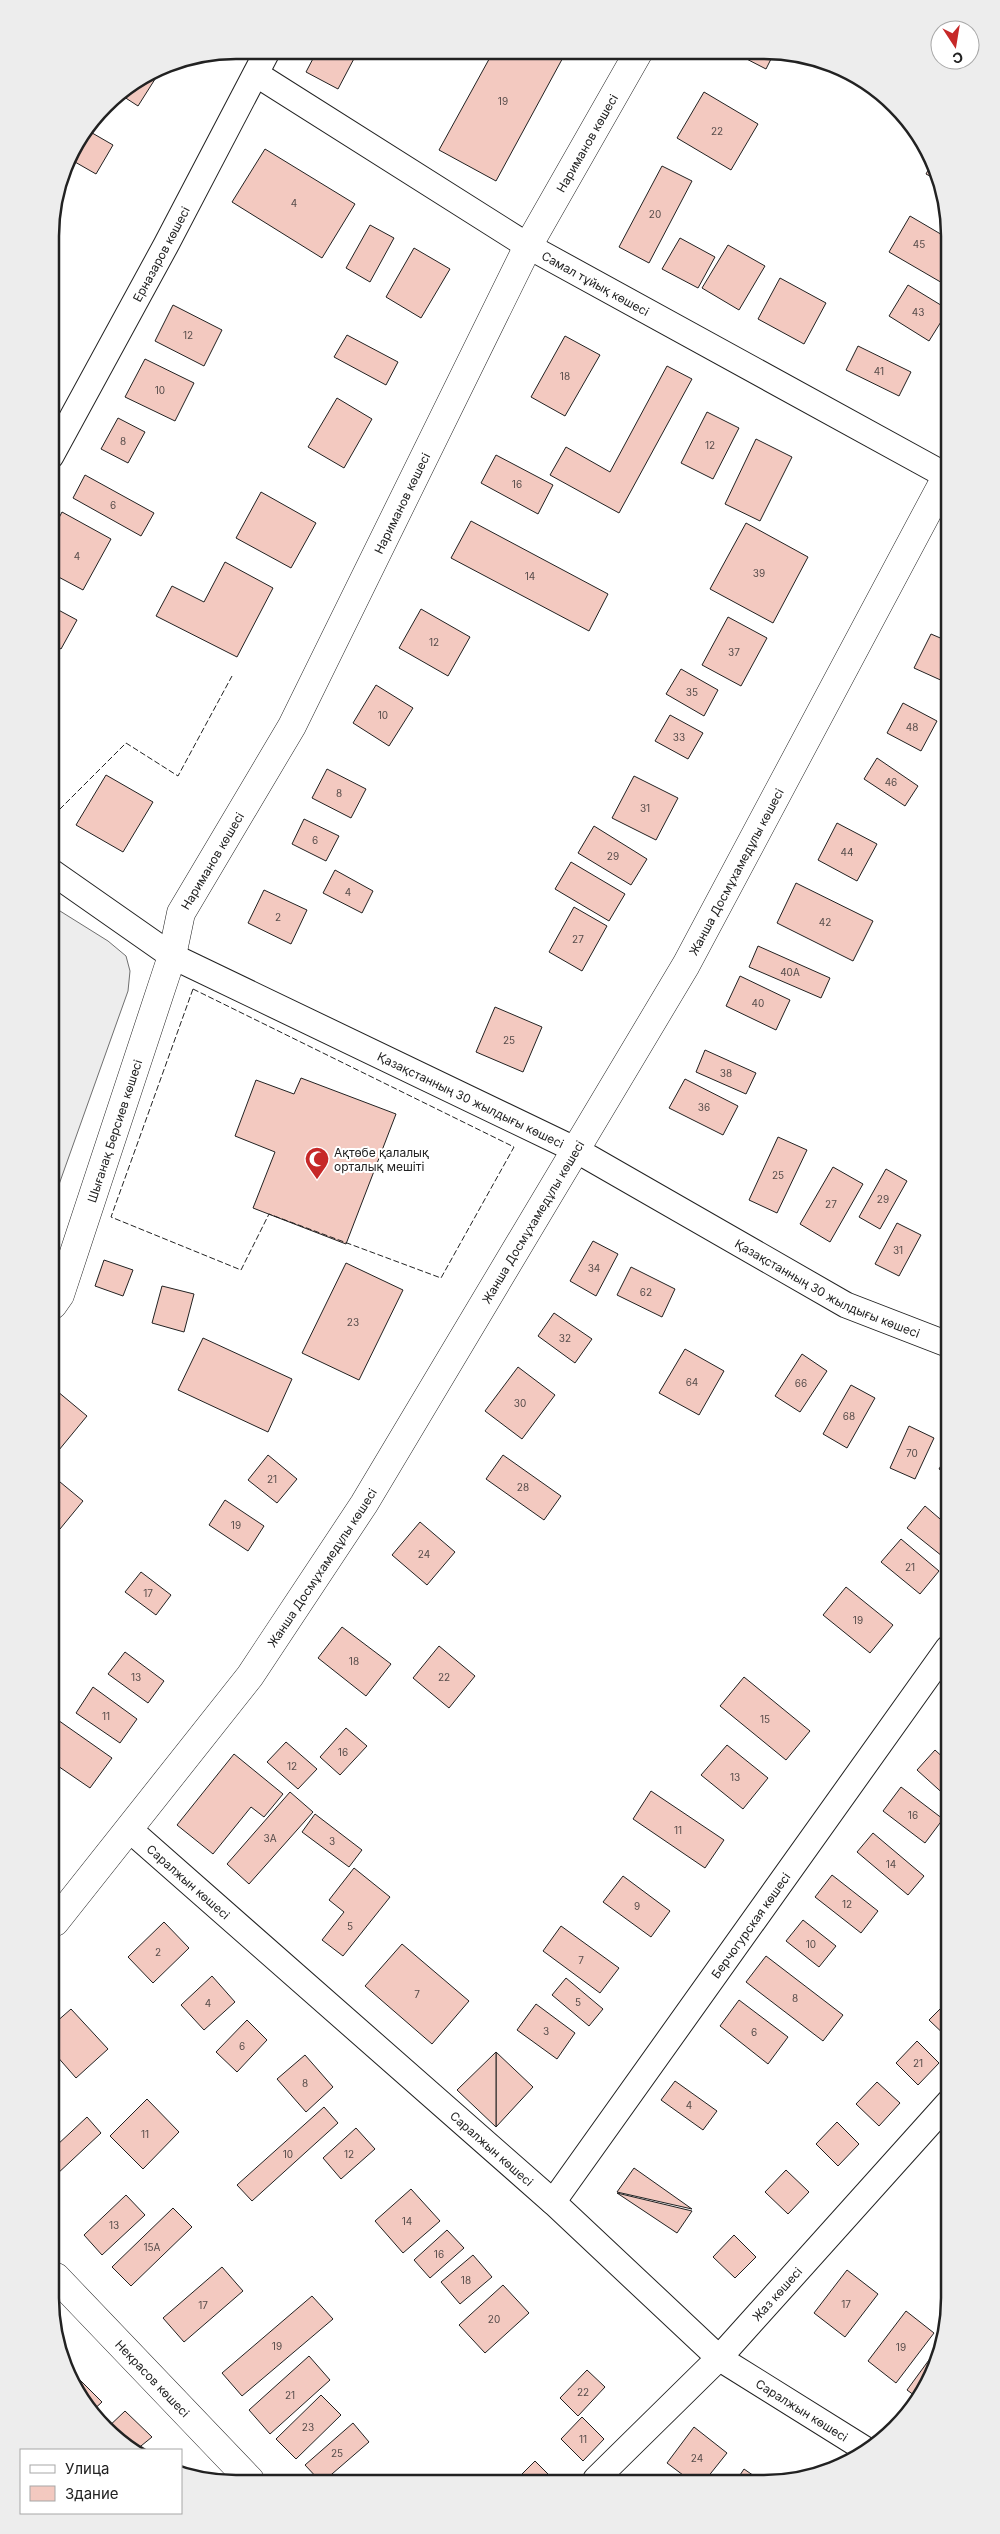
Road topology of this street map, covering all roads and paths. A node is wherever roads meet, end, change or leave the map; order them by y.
1 (264, 59) edge
2 (634, 59) edge
3 (256, 74) junction
4 (528, 246) junction
5 (59, 441) edge
6 (941, 475) edge
7 (941, 483) edge
8 (59, 877) edge
9 (172, 956) junction
10 (576, 1150) junction
11 (59, 1296) edge
12 (941, 1342) edge
13 (941, 1658) edge
14 (130, 1830) junction
15 (59, 1917) edge
16 (941, 2111) edge
17 (553, 2202) junction
18 (59, 2280) edge
19 (719, 2358) junction
20 (861, 2447) edge
21 (245, 2475) edge
22 (600, 2475) edge

1 - 3 street, Ерназаров көшесі
2 - 4 street, Нариманов көшесі
3 - 4 street, Самал тұйық көшесі
3 - 5 street, Ерназаров көшесі
4 - 6 street, Самал тұйық көшесі
4 - 9 street, Нариманов көшесі
7 - 10 street, Жанша Досмұхамедұлы көшесі
8 - 9 street, Қазақстанның 30 жылдығы көшесі
9 - 10 street, Қазақстанның 30 жылдығы көшесі
9 - 11 street, Шығанақ Берсиев көшесі
10 - 12 street, Қазақстанның 30 жылдығы көшесі
10 - 14 street, Жанша Досмұхамедұлы көшесі
13 - 17 street, Берчогурская көшесі
14 - 15 street, Жанша Досмұхамедұлы көшесі
14 - 17 street, Саралжын көшесі
16 - 19 street, Жаз көшесі
17 - 19 street, Саралжын көшесі
18 - 21 street, Некрасов көшесі
19 - 20 street, Саралжын көшесі
19 - 22 street, Жаз көшесі

